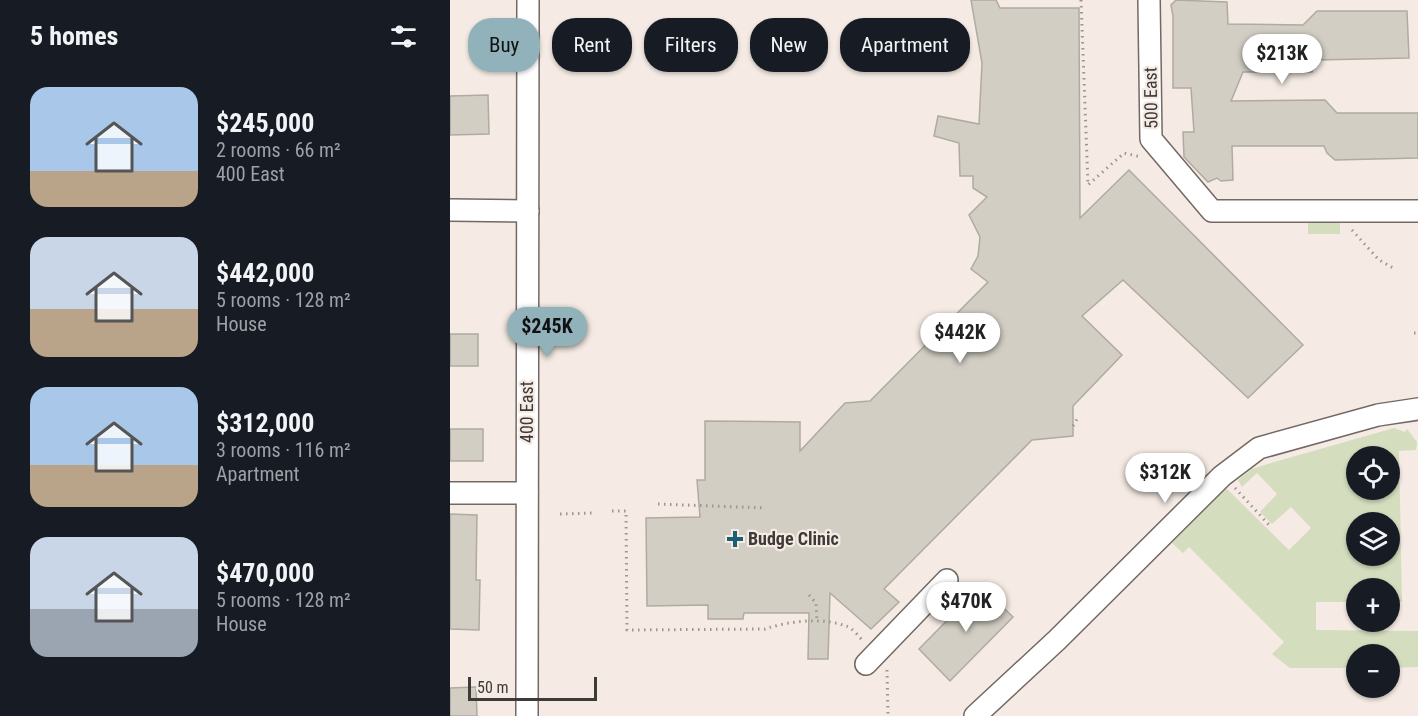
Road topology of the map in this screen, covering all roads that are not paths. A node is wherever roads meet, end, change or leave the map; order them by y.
1 (528, 0) edge
2 (1149, 0) edge
3 (450, 210) edge
4 (528, 211) junction
5 (1418, 211) edge
6 (1418, 409) edge
7 (450, 493) edge
8 (527, 493) junction
9 (947, 580) dead end
10 (871, 659) road end
11 (527, 716) edge
12 (975, 716) edge

1 - 4 street, 400 East
2 - 5 street, 500 East
3 - 4 street
4 - 8 street, 400 East
6 - 12 street
7 - 8 street
8 - 11 street, 400 East
9 - 10 street

